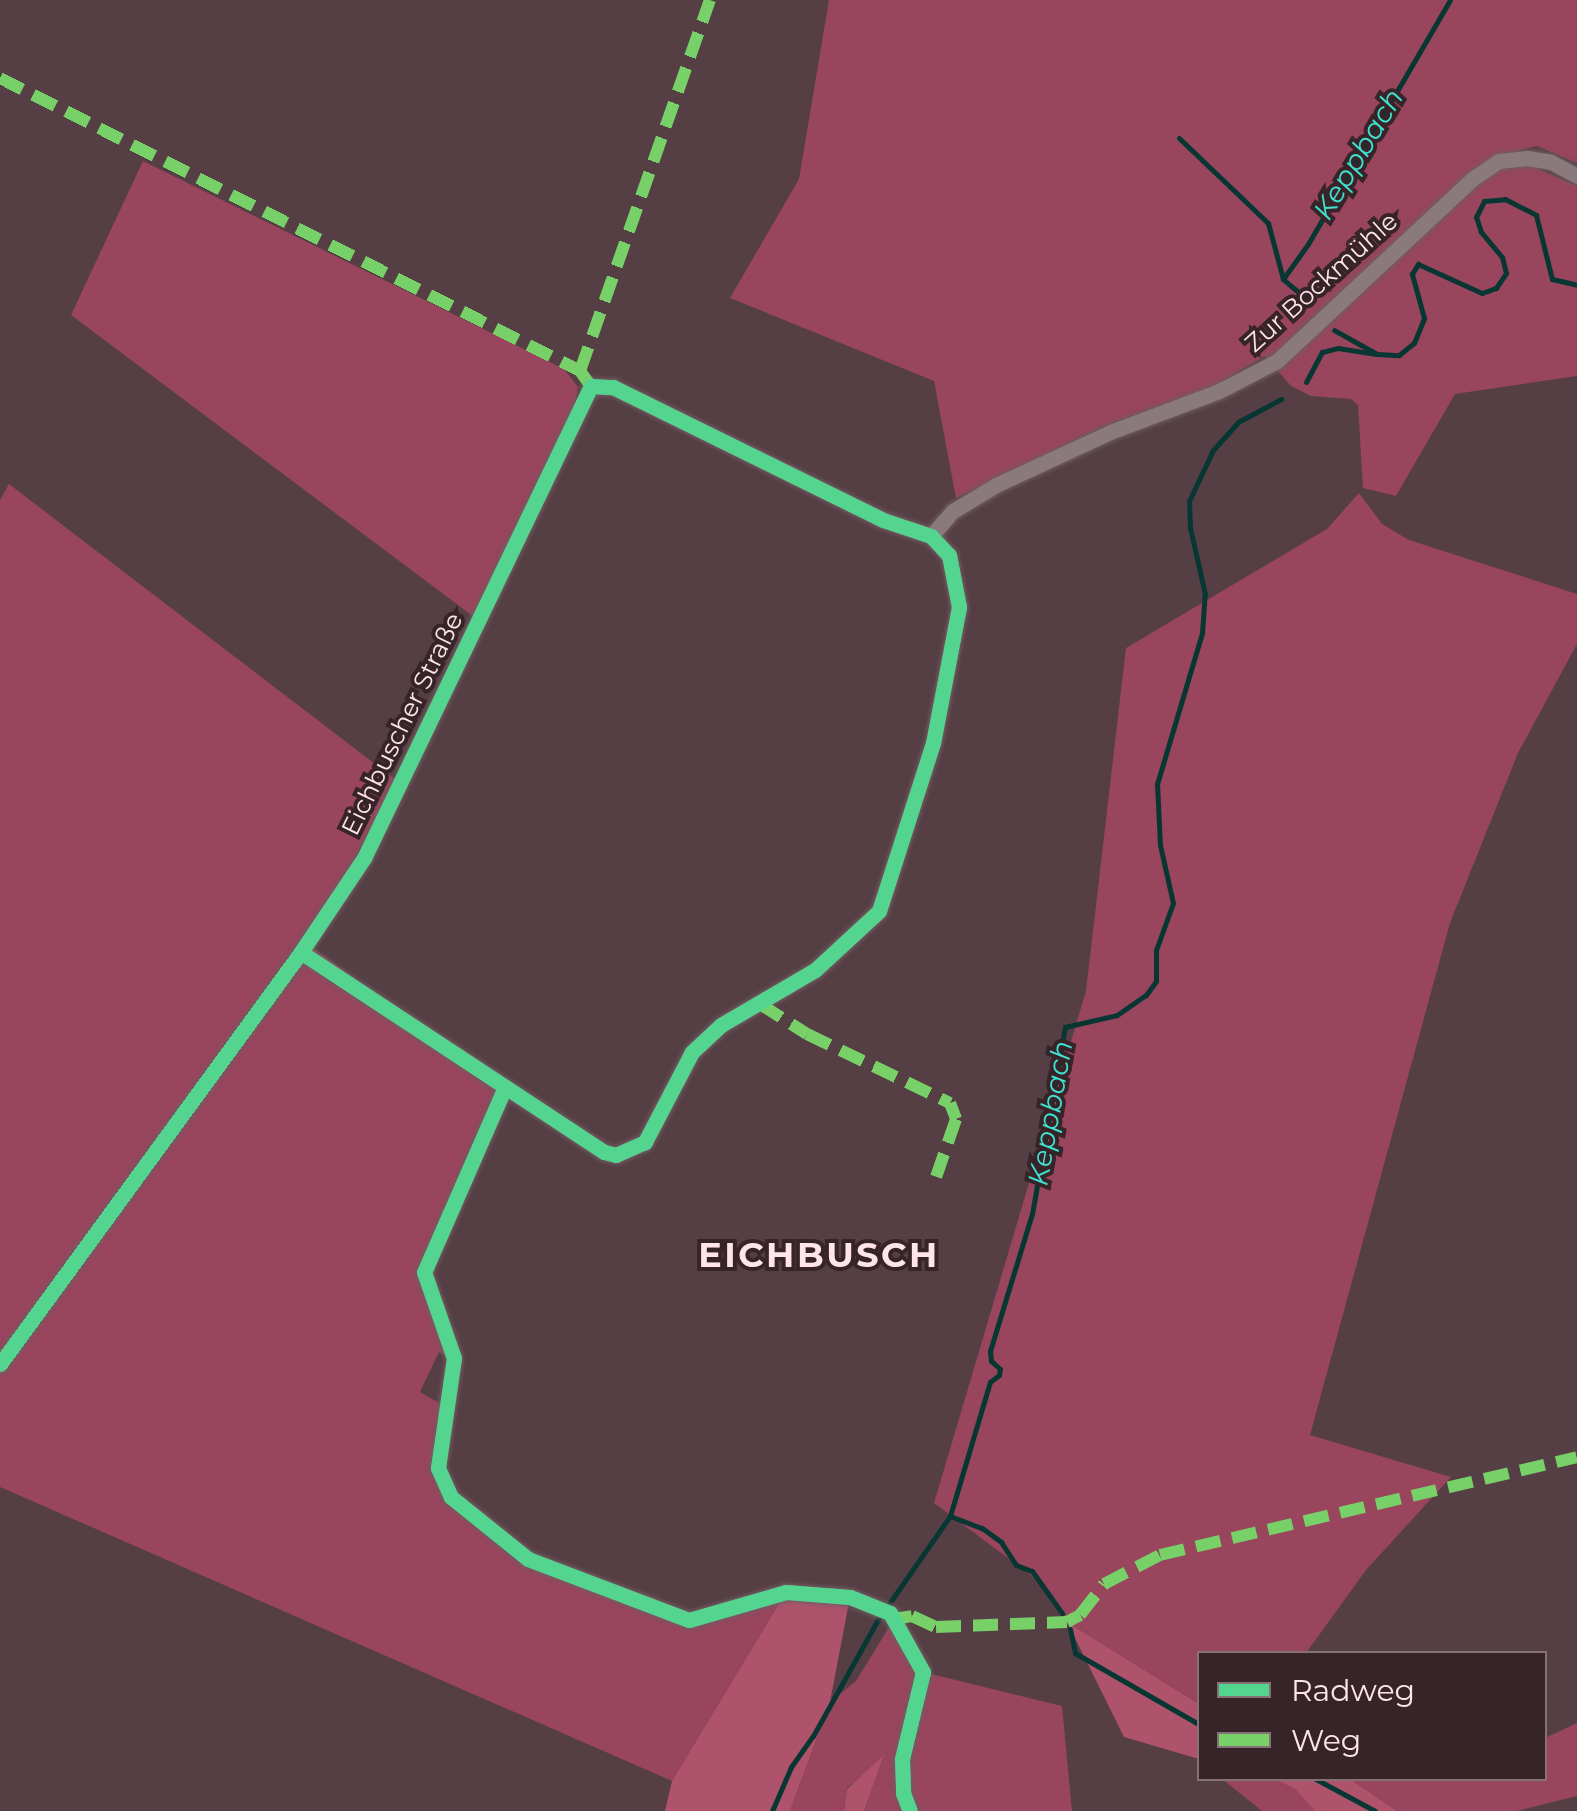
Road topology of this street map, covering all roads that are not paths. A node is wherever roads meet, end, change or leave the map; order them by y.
1 (1577, 176) edge
2 (931, 536) junction
3 (302, 952) junction
4 (505, 1086) junction
5 (0, 1364) edge
6 (910, 1811) edge

1 - 2 street, Zur Bockmühle
2 - 3 street, Eichbuscher Straße
2 - 4 street
3 - 4 street
3 - 5 street, Eichbuscher Straße
4 - 6 street

